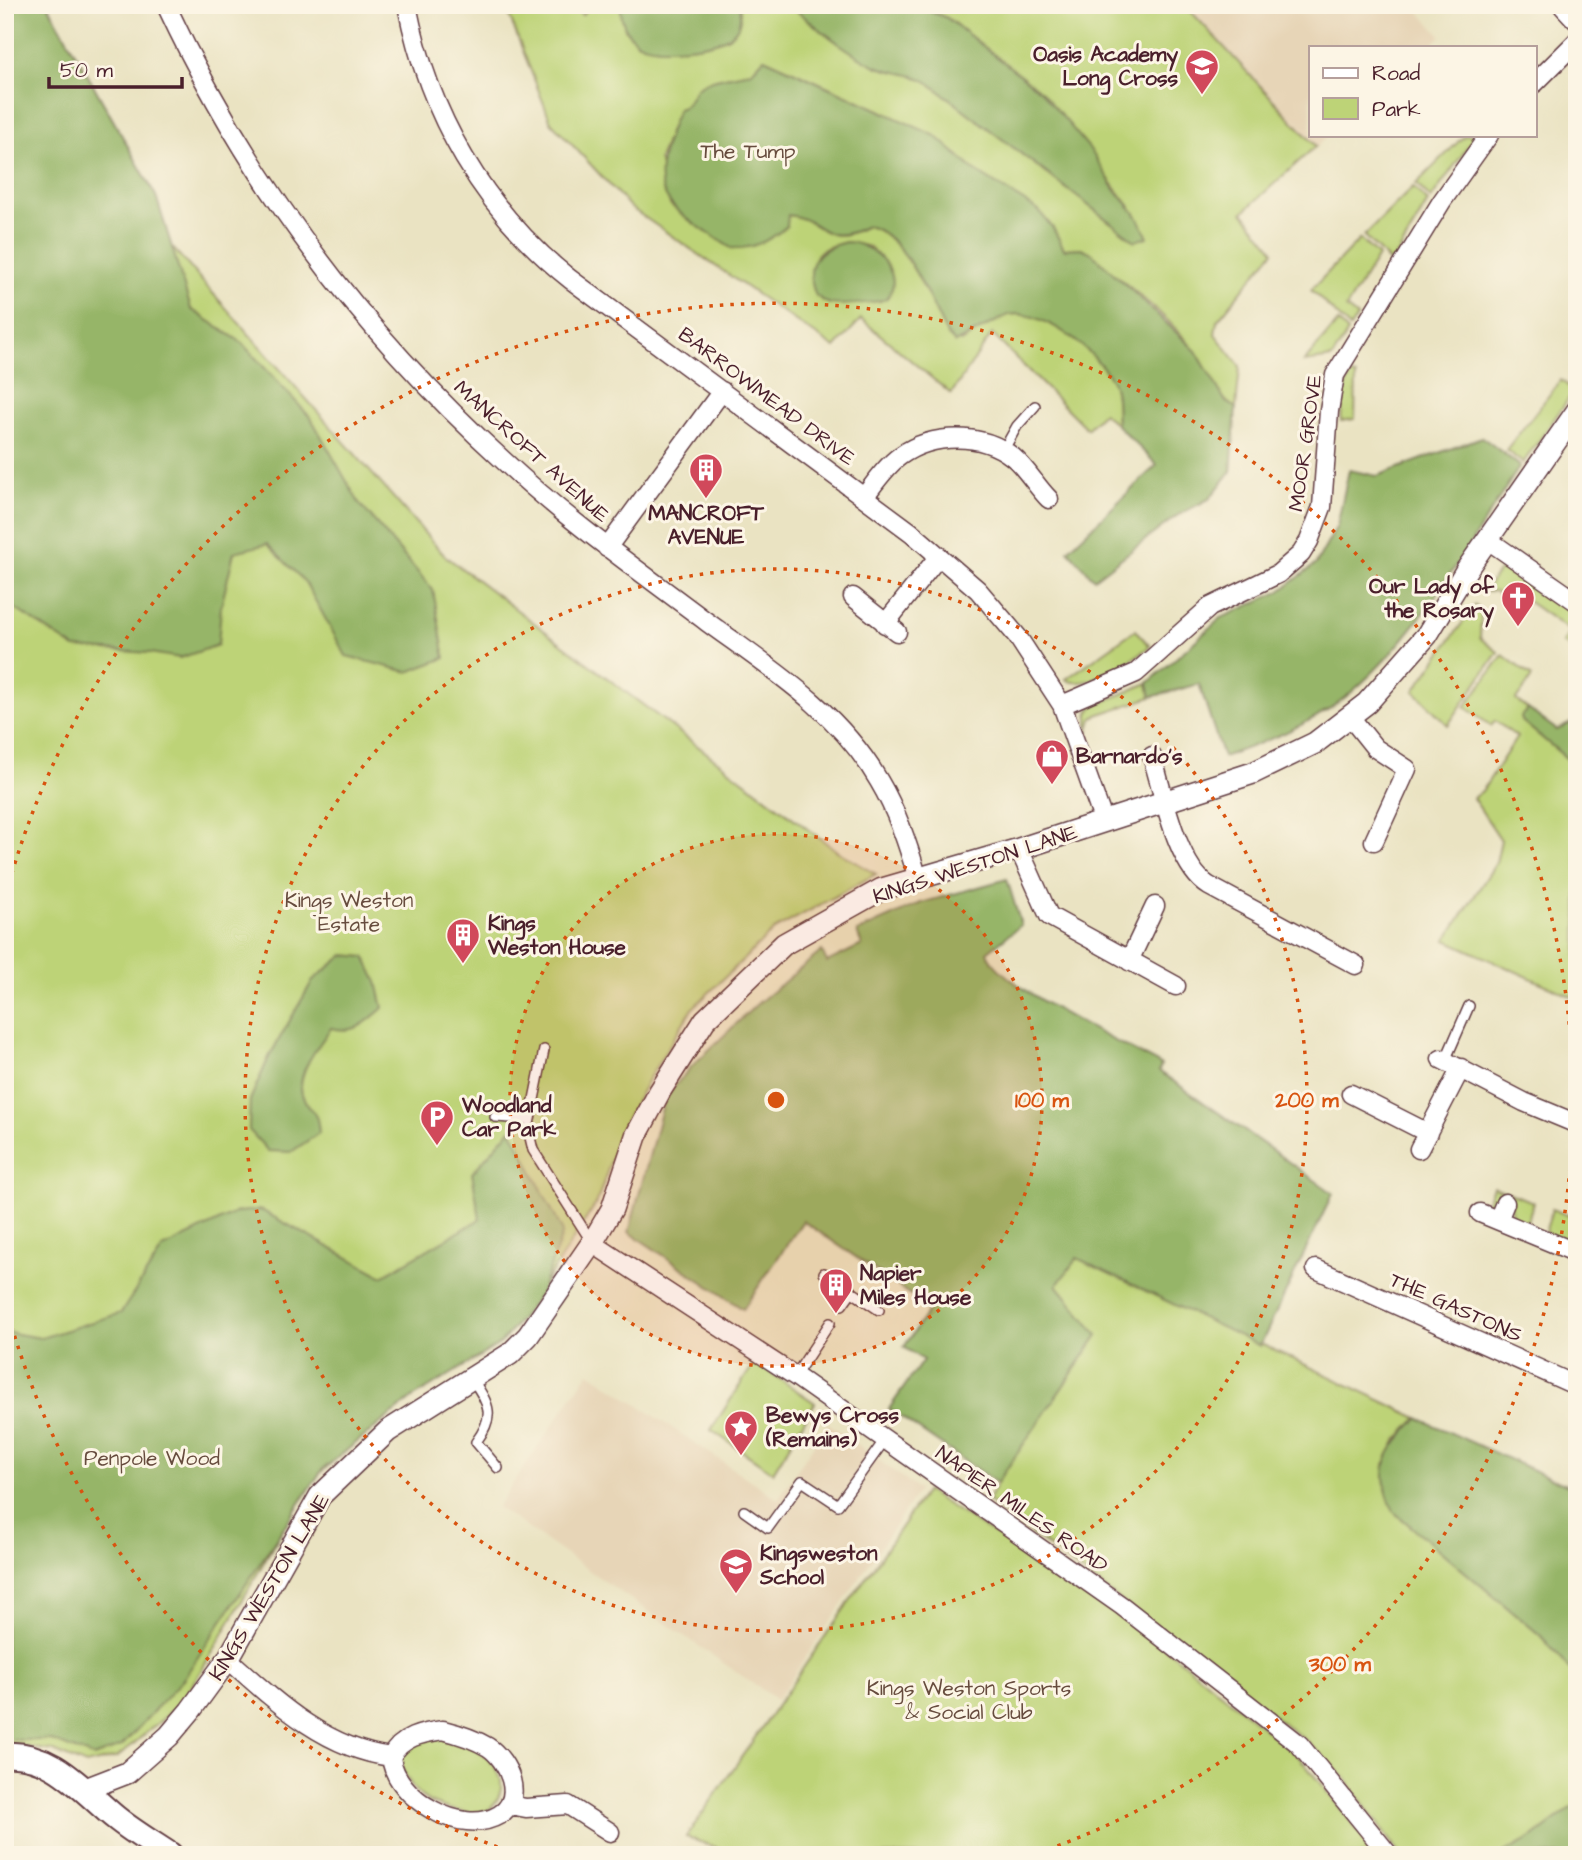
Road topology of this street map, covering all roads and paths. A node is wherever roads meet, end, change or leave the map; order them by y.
1 (166, 5) edge
2 (407, 5) edge
3 (1564, 5) edge
4 (1577, 19) edge
5 (1577, 41) edge
6 (1536, 82) edge
7 (1488, 136) edge
8 (722, 391) junction
9 (1035, 406) dead end
10 (1577, 411) edge
11 (1003, 451) junction
12 (864, 497) junction
13 (1049, 499) dead end
14 (1488, 540) junction
15 (607, 548) junction
16 (939, 556) junction
17 (853, 597) dead end
18 (1577, 602) edge
19 (1062, 705) junction
20 (1351, 718) junction
21 (1152, 756) dead end
22 (1166, 802) junction
23 (1104, 822) junction
24 (1374, 841) dead end
25 (1019, 849) junction
26 (918, 879) junction
27 (1155, 906) dead end
28 (1129, 961) junction
29 (1356, 965) dead end
30 (1176, 986) dead end
31 (1469, 1006) dead end
32 (544, 1050) dead end
33 (1449, 1063) junction
34 (1351, 1094) dead end
35 (495, 1117) dead end
36 (528, 1119) junction
37 (1577, 1124) edge
38 (1428, 1133) junction
39 (1419, 1149) dead end
40 (1505, 1203) dead end
41 (1480, 1213) dead end
42 (1498, 1220) junction
43 (592, 1243) junction
44 (1577, 1253) edge
45 (1317, 1269) dead end
46 (824, 1273) dead end
47 (852, 1292) junction
48 (842, 1305) dead end
49 (879, 1310) dead end
50 (830, 1323) dead end
51 (795, 1376) junction
52 (473, 1380) junction
53 (1577, 1386) edge
54 (884, 1441) junction
55 (498, 1468) dead end
56 (744, 1511) dead end
57 (228, 1659) junction
58 (5, 1755) edge
59 (391, 1757) junction
60 (83, 1790) junction
61 (510, 1805) junction
62 (610, 1832) dead end
63 (170, 1855) edge
64 (1390, 1855) edge

1 - 15 street, MANCROFT AVENUE
2 - 8 street, BARROWMEAD DRIVE
3 - 4 street
5 - 6 street
7 - 19 street, MOOR GROVE
8 - 12 street, BARROWMEAD DRIVE
8 - 15 street
9 - 11 lane
10 - 14 street, KINGS WESTON LANE
11 - 12 street
11 - 13 street
12 - 16 street, BARROWMEAD DRIVE
14 - 18 street
14 - 20 street, KINGS WESTON LANE
15 - 26 street, MANCROFT AVENUE
16 - 17 street
16 - 19 street, BARROWMEAD DRIVE
19 - 23 street, BARROWMEAD DRIVE
20 - 22 street, KINGS WESTON LANE
20 - 24 street
21 - 22 street
22 - 23 street, KINGS WESTON LANE
22 - 29 street
23 - 25 street, KINGS WESTON LANE
25 - 26 street, KINGS WESTON LANE
25 - 28 street
26 - 43 street, KINGS WESTON LANE
27 - 28 street
28 - 30 street
31 - 33 lane
32 - 36 lane
33 - 37 street
33 - 38 street
34 - 38 street
35 - 36 lane
36 - 43 lane
38 - 39 street
40 - 42 street
41 - 42 street
42 - 44 street
43 - 51 street, NAPIER MILES ROAD
43 - 52 street, KINGS WESTON LANE
45 - 53 street, THE GASTONS
46 - 47 lane
47 - 48 lane
47 - 49 lane
50 - 51 lane
51 - 54 street, NAPIER MILES ROAD
52 - 55 lane
52 - 57 street, KINGS WESTON LANE
54 - 56 lane
54 - 64 street, NAPIER MILES ROAD
57 - 59 street
57 - 60 street, KINGS WESTON LANE
58 - 60 main road
59 - 61 street
59 - 61 street
60 - 63 main road
61 - 62 street

